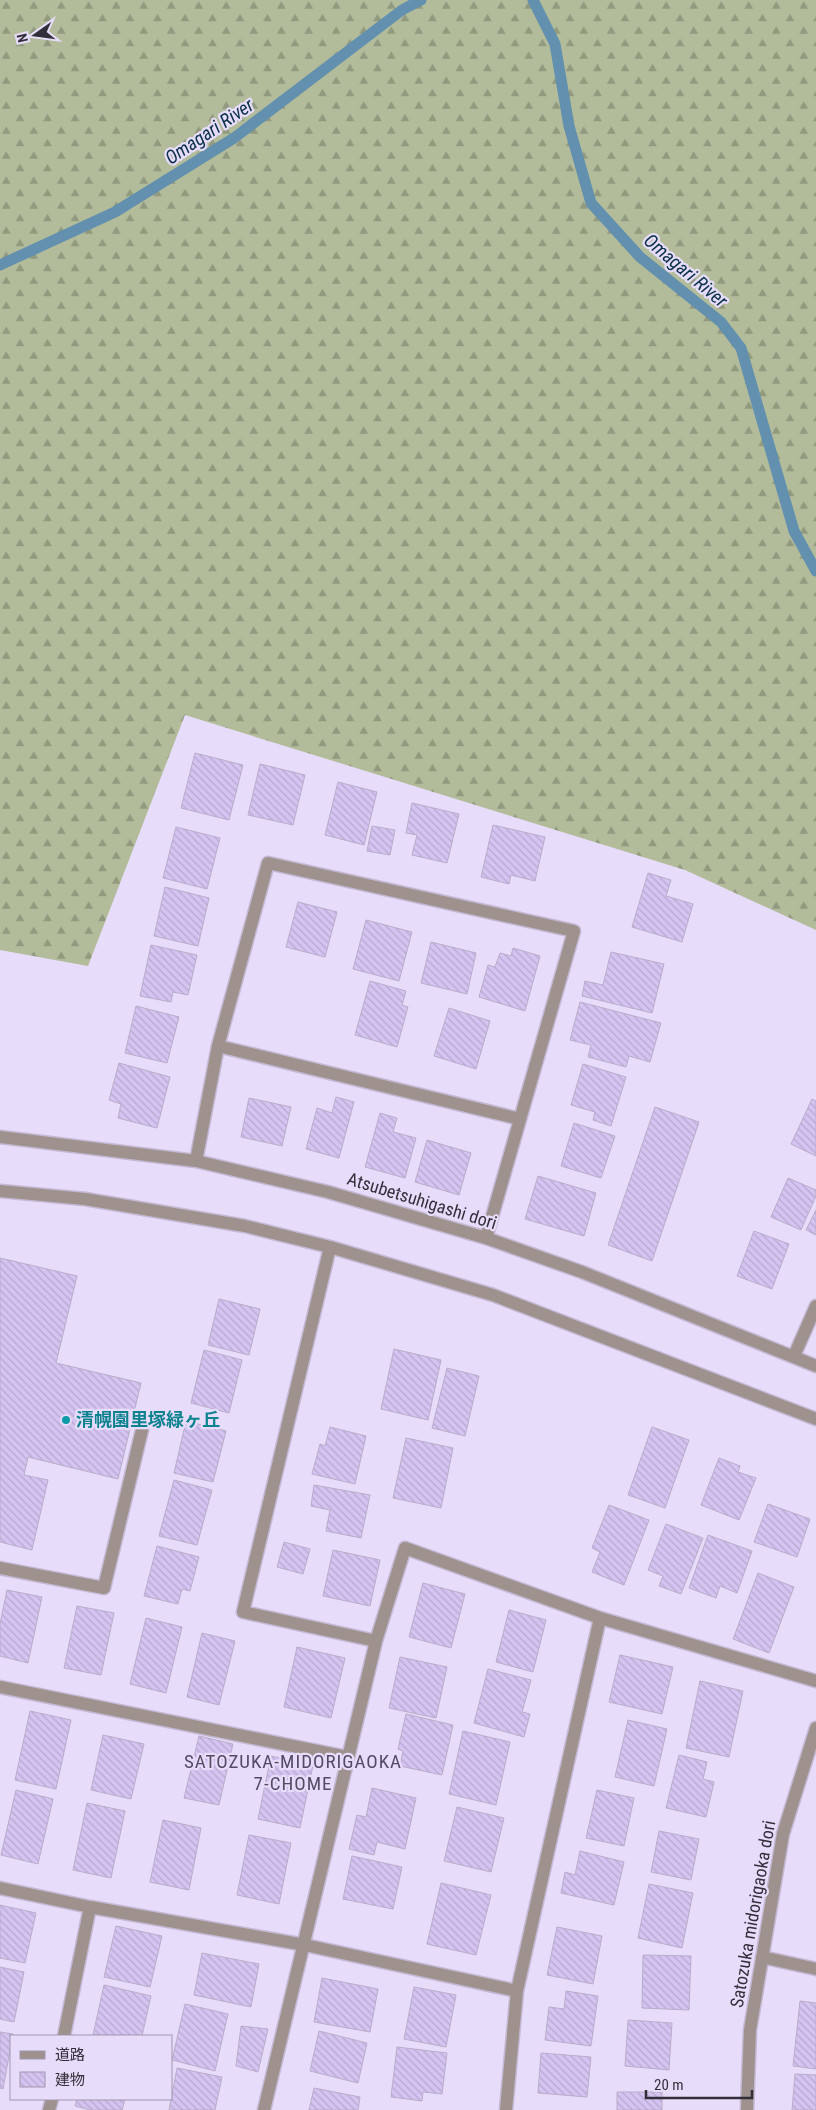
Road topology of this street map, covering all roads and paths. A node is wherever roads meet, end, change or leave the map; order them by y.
1 (218, 1046) junction
2 (520, 1119) junction
3 (0, 1137) edge
4 (196, 1160) junction
5 (0, 1191) edge
6 (486, 1238) junction
7 (330, 1247) junction
8 (816, 1306) edge
9 (794, 1356) junction
10 (816, 1366) edge
11 (816, 1419) edge
12 (142, 1430) dead end
13 (0, 1568) edge
14 (600, 1618) junction
15 (376, 1641) junction
16 (816, 1681) edge
17 (0, 1687) edge
18 (816, 1728) edge
19 (348, 1757) junction
20 (0, 1888) edge
21 (90, 1907) junction
22 (305, 1945) junction
23 (762, 1957) junction
24 (816, 1969) edge
25 (517, 1991) junction
26 (64, 2035) edge
27 (264, 2110) edge
28 (506, 2110) edge
29 (747, 2110) edge

1 - 2 street
1 - 2 street
1 - 4 street
2 - 6 street
3 - 4 street, Atsubetsuhigashi dori
4 - 6 street, Atsubetsuhigashi dori
5 - 7 street
6 - 9 street, Atsubetsuhigashi dori
7 - 11 street
7 - 15 street
8 - 9 street
9 - 10 street, Atsubetsuhigashi dori
12 - 13 street
14 - 15 street
14 - 16 street
14 - 25 street
15 - 19 street
17 - 19 street
18 - 23 street, Satozuka midorigaoka dori
19 - 22 street
20 - 21 street
21 - 22 street
21 - 26 street
22 - 25 street
22 - 27 street
23 - 24 street
23 - 29 street, Satozuka midorigaoka dori
25 - 28 street

